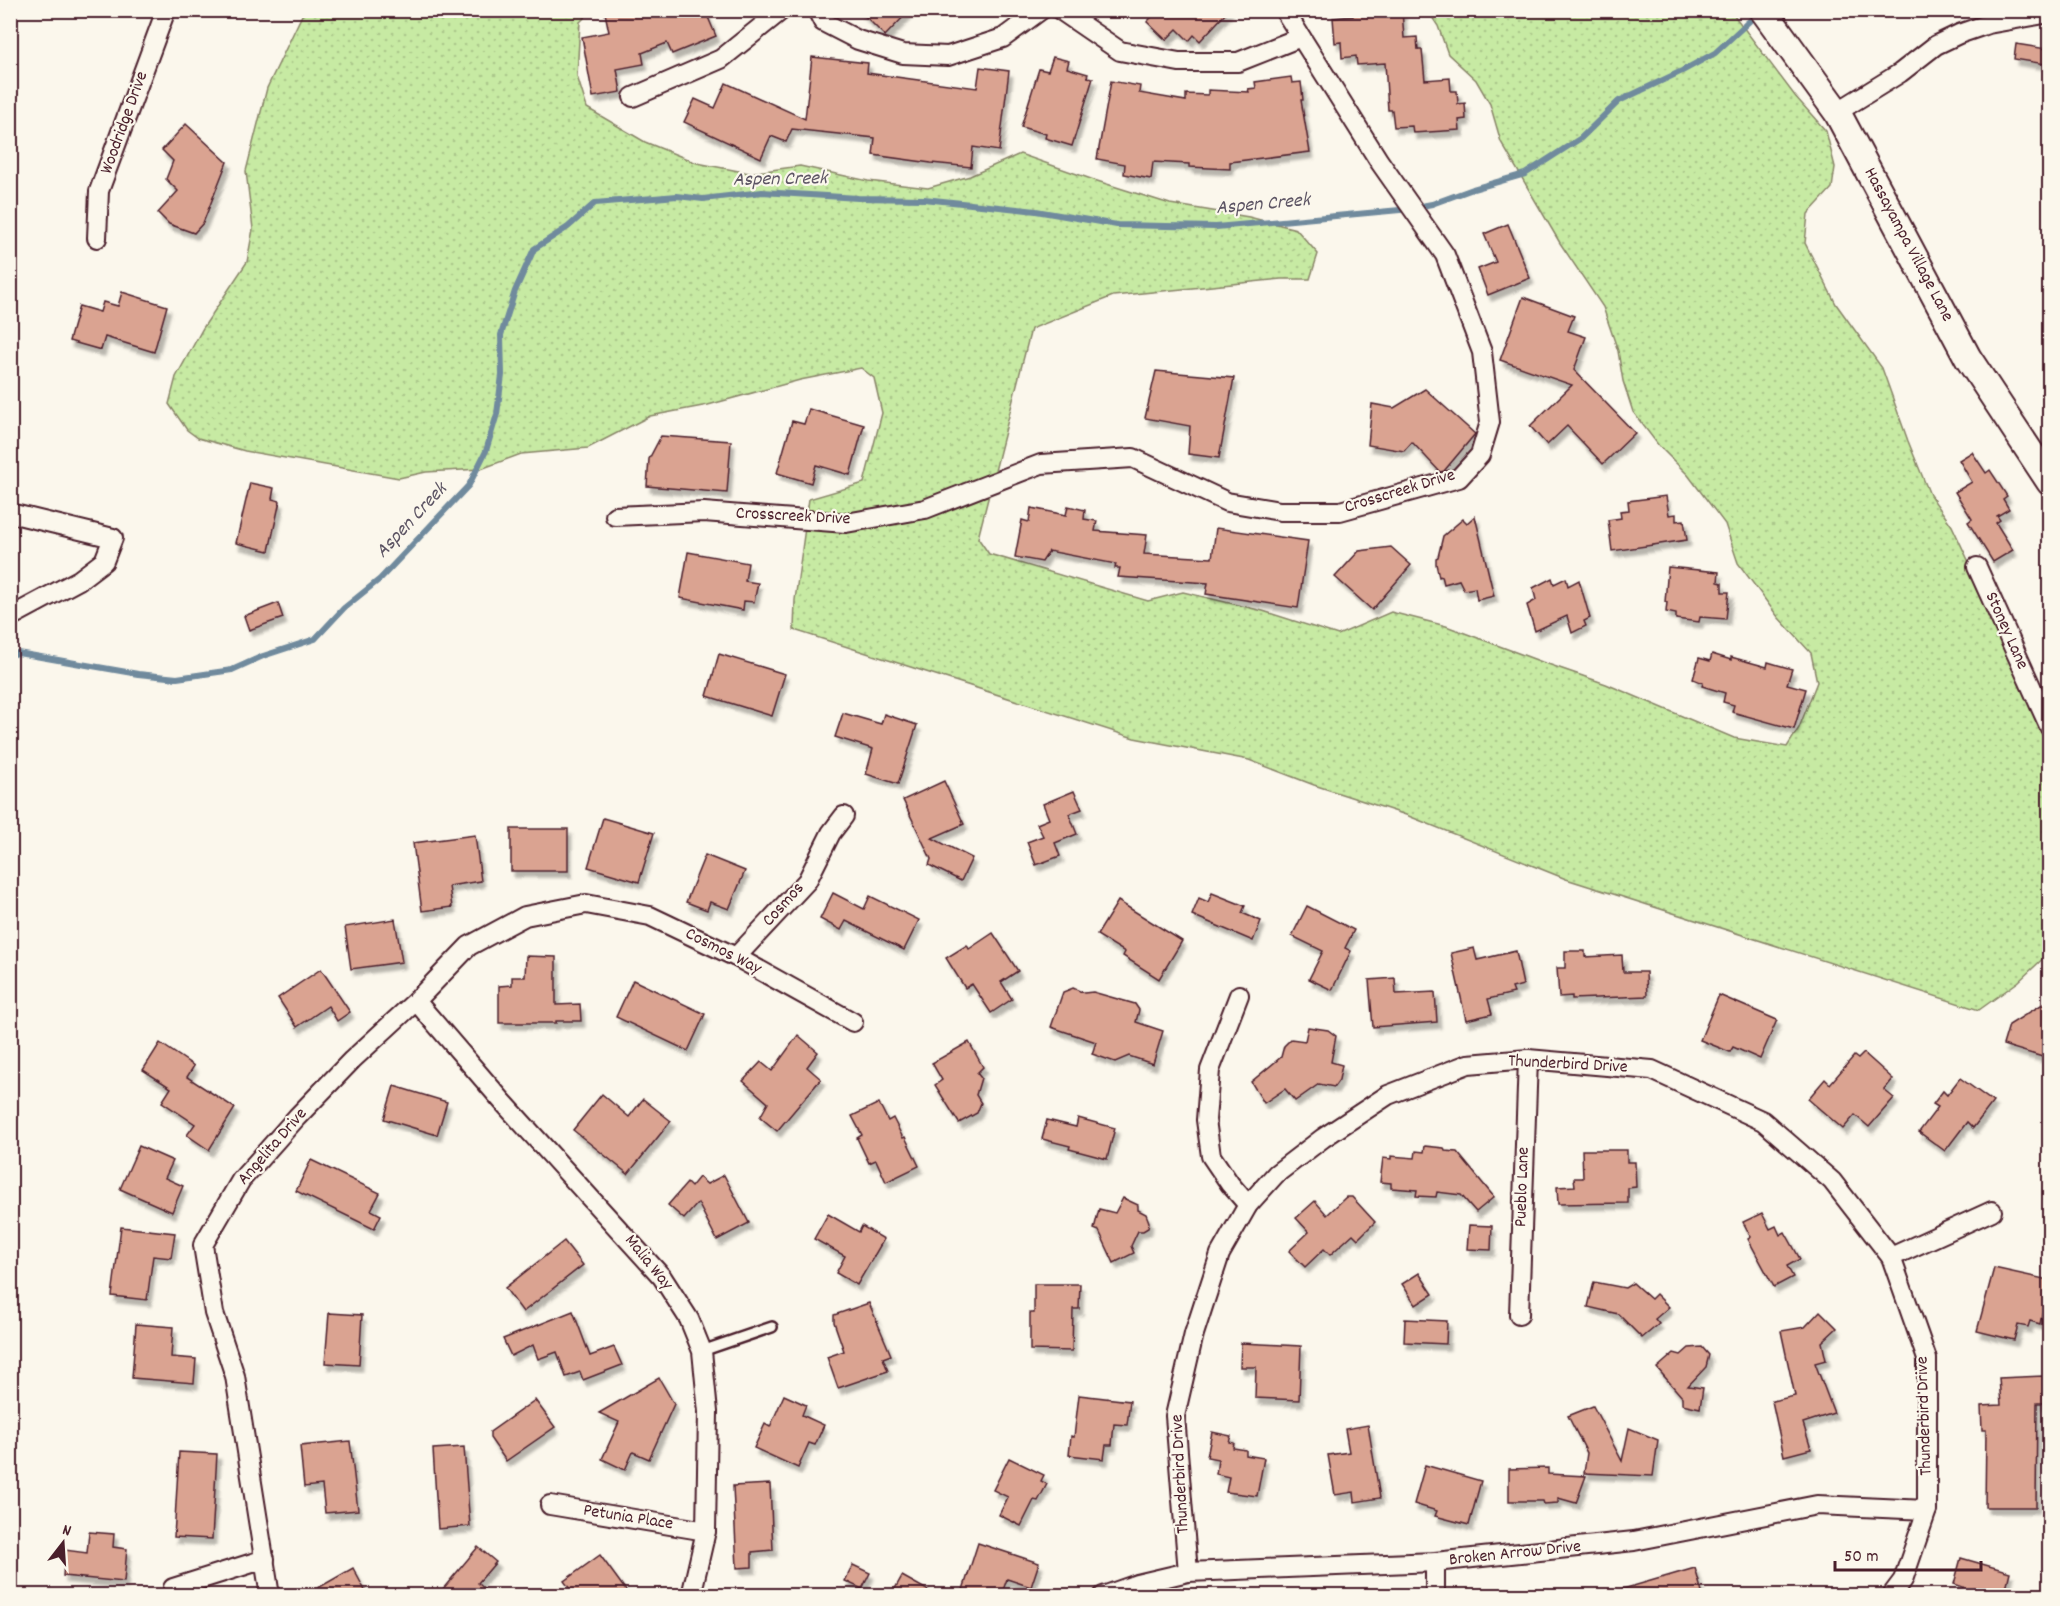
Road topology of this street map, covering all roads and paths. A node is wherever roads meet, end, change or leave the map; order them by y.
1 (166, 10) edge
2 (782, 10) edge
3 (817, 10) edge
4 (1041, 10) edge
5 (1060, 10) edge
6 (1284, 10) edge
7 (2049, 14) edge
8 (1766, 15) edge
9 (2007, 15) edge
10 (1301, 37) junction
11 (633, 97) dead end
12 (1837, 112) junction
13 (97, 237) dead end
14 (2049, 482) edge
15 (10, 513) edge
16 (615, 516) dead end
17 (1977, 567) dead end
18 (10, 617) edge
19 (2049, 728) edge
20 (844, 816) dead end
21 (586, 904) joint
22 (736, 957) junction
23 (1239, 995) dead end
24 (416, 1001) junction
25 (853, 1022) dead end
26 (1528, 1059) junction
27 (1248, 1205) junction
28 (1992, 1211) dead end
29 (1891, 1257) junction
30 (1519, 1315) dead end
31 (772, 1327) dead end
32 (702, 1350) junction
33 (550, 1505) dead end
34 (1927, 1510) junction
35 (706, 1531) junction
36 (265, 1559) junction
37 (1435, 1562) junction
38 (1188, 1572) junction
39 (173, 1588) dead end
40 (270, 1596) edge
41 (691, 1596) edge
42 (1103, 1596) edge
43 (1435, 1596) edge
44 (1891, 1596) edge

1 - 13 street, Woodridge Drive
2 - 11 street
3 - 4 street
5 - 10 street
6 - 10 street, Crosscreek Drive
7 - 9 street
8 - 12 street, Hassayampa Village Lane
9 - 12 street
10 - 16 street, Crosscreek Drive
12 - 14 street, Hassayampa Village Lane
15 - 18 street
17 - 19 street, Stoney Lane
20 - 22 street, Cosmos
21 - 22 street, Cosmos Way
21 - 24 street, Angelita Drive
22 - 25 street, Cosmos Way
23 - 27 street
24 - 32 street, Malia Way
24 - 36 street, Angelita Drive
26 - 27 street, Thunderbird Drive
26 - 29 street, Thunderbird Drive
26 - 30 street, Pueblo Lane
27 - 38 street, Thunderbird Drive
28 - 29 street
29 - 34 street, Thunderbird Drive
31 - 32 lane
32 - 35 street, Malia Way
33 - 35 street, Petunia Place
34 - 37 street, Broken Arrow Drive
34 - 44 street, Thunderbird Drive
35 - 41 street, Malia Way
36 - 39 street
36 - 40 street, Angelita Drive
37 - 38 street, Broken Arrow Drive
37 - 43 street
38 - 42 street, Broken Arrow Drive

